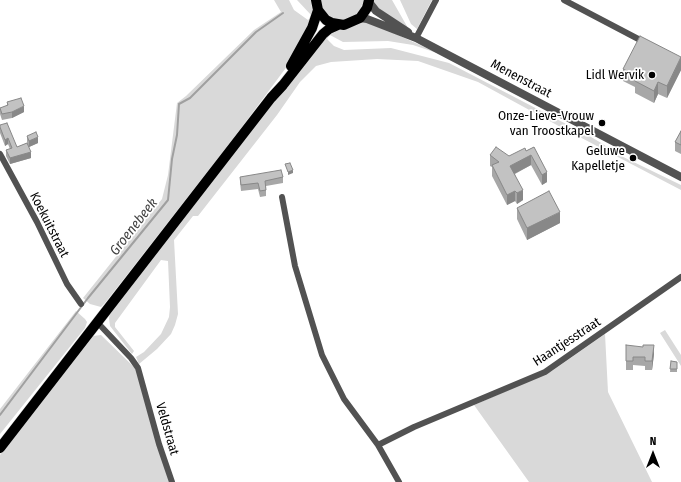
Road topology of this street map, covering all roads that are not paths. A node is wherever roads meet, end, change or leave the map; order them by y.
1 (436, 0) edge
2 (564, 0) edge
3 (369, 1) edge
4 (317, 5) edge
5 (360, 18) junction
6 (338, 25) junction
7 (415, 37) junction
8 (648, 44) edge
9 (271, 98) junction
10 (0, 154) edge
11 (681, 177) edge
12 (282, 197) dead end
13 (681, 277) edge
14 (81, 304) dead end
15 (97, 322) junction
16 (30, 407) junction
17 (0, 439) edge
18 (378, 445) junction
19 (0, 448) edge
20 (172, 482) edge
21 (399, 482) edge

1 - 7 street
2 - 8 street
3 - 5 main road
3 - 7 street, Menenstraat
4 - 6 main road
4 - 9 main road
5 - 6 main road
5 - 7 street, Menenstraat
6 - 9 main road
7 - 11 street, Menenstraat
9 - 15 main road
10 - 14 street, Koekuitstraat
12 - 18 street
13 - 18 street, Haantjesstraat
15 - 16 main road
15 - 20 street, Veldstraat
16 - 17 main road
16 - 19 main road
18 - 21 street

